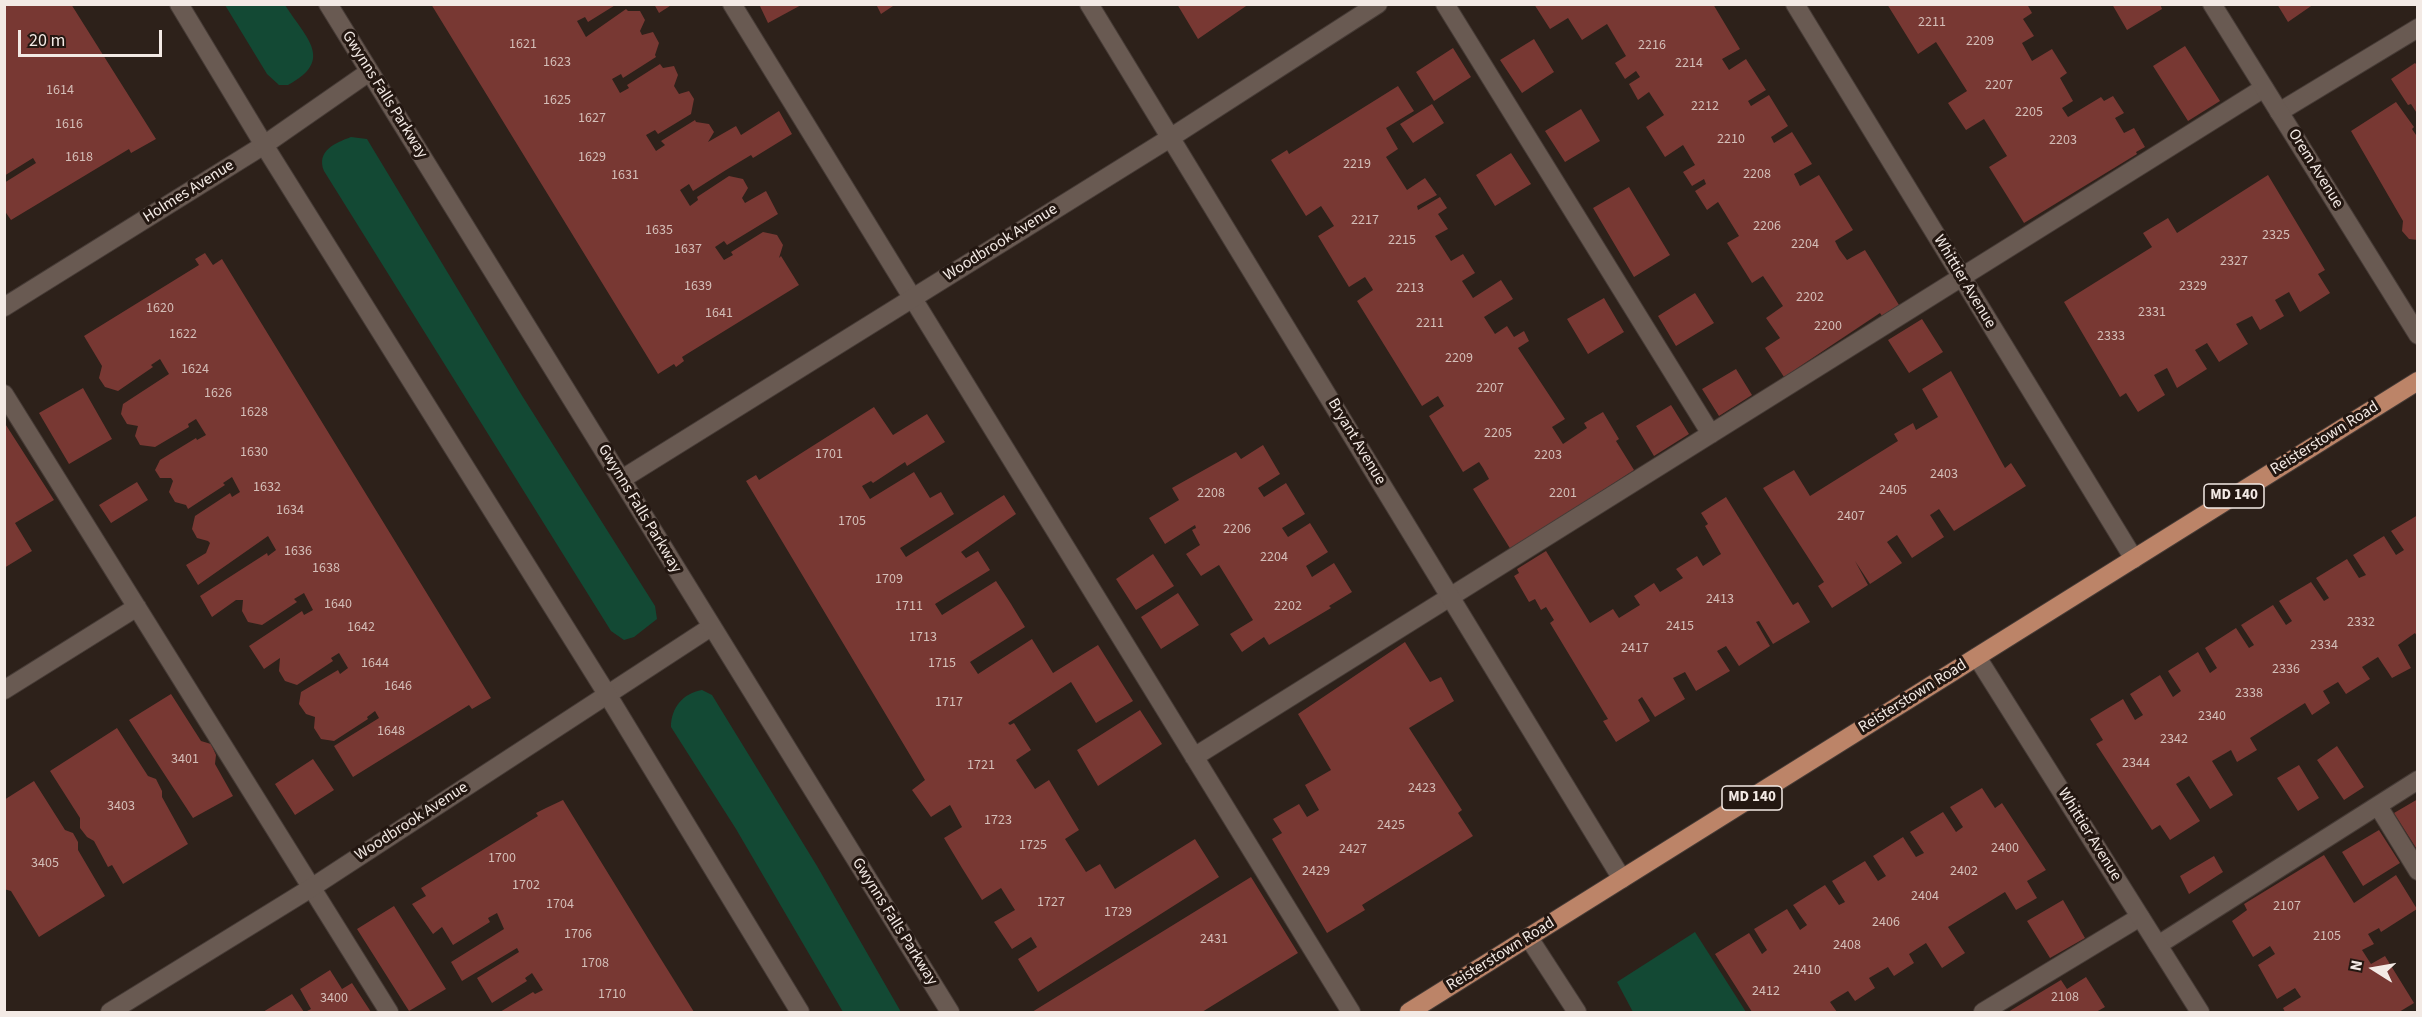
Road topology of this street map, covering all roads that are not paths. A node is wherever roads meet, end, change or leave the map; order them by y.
1 (178, 4) edge
2 (328, 4) edge
3 (732, 4) edge
4 (1089, 4) edge
5 (1378, 4) edge
6 (1445, 4) edge
7 (1795, 4) edge
8 (2212, 4) edge
9 (2418, 28) edge
10 (369, 72) junction
11 (2264, 88) junction
12 (2279, 112) junction
13 (1170, 138) junction
14 (264, 145) junction
15 (1961, 277) junction
16 (912, 298) junction
17 (4, 307) edge
18 (2418, 334) edge
19 (2418, 381) edge
20 (4, 394) edge
21 (1712, 434) junction
22 (622, 479) junction
23 (2134, 559) junction
24 (1450, 597) junction
25 (137, 607) junction
26 (711, 627) junction
27 (1977, 657) junction
28 (4, 690) edge
29 (607, 694) junction
30 (1194, 757) junction
31 (2418, 780) edge
32 (2378, 806) junction
33 (2418, 871) edge
34 (1622, 879) junction
35 (311, 888) junction
36 (2140, 917) junction
37 (1529, 938) junction
38 (2158, 945) junction
39 (110, 1012) edge
40 (389, 1012) edge
41 (800, 1012) edge
42 (950, 1012) edge
43 (1351, 1012) edge
44 (1409, 1012) edge
45 (1577, 1012) edge
46 (1983, 1012) edge
47 (2200, 1012) edge

1 - 14 street
2 - 10 street, Gwynns Falls Parkway
3 - 16 street
4 - 13 street, Bryant Avenue
5 - 13 street, Woodbrook Avenue
6 - 21 street
7 - 15 street, Whittier Avenue
8 - 11 street, Orem Avenue
9 - 12 street
10 - 14 street, Holmes Avenue
10 - 22 street, Gwynns Falls Parkway
11 - 12 street, Orem Avenue
11 - 15 street
12 - 18 street, Orem Avenue
13 - 16 street, Woodbrook Avenue
13 - 24 street, Bryant Avenue
14 - 17 street, Holmes Avenue
14 - 29 street
15 - 21 street
15 - 23 street, Whittier Avenue
16 - 22 street, Woodbrook Avenue
16 - 30 street
19 - 23 main road, Reisterstown Road / MD 140
20 - 25 street
21 - 24 street
22 - 26 street, Gwynns Falls Parkway
23 - 27 main road, Reisterstown Road / MD 140
24 - 30 street
24 - 34 street, Bryant Avenue
25 - 28 street
25 - 35 street
26 - 29 street, Woodbrook Avenue
26 - 42 street, Gwynns Falls Parkway
27 - 34 main road, Reisterstown Road / MD 140
27 - 36 street, Whittier Avenue
29 - 35 street, Woodbrook Avenue
29 - 41 street
30 - 43 street
31 - 32 street
32 - 33 street
32 - 38 street
34 - 37 main road, Reisterstown Road / MD 140
35 - 39 street, Woodbrook Avenue
35 - 40 street
36 - 38 street, Whittier Avenue
36 - 46 street
37 - 44 main road, Reisterstown Road / MD 140
37 - 45 street
38 - 47 street, Whittier Avenue

